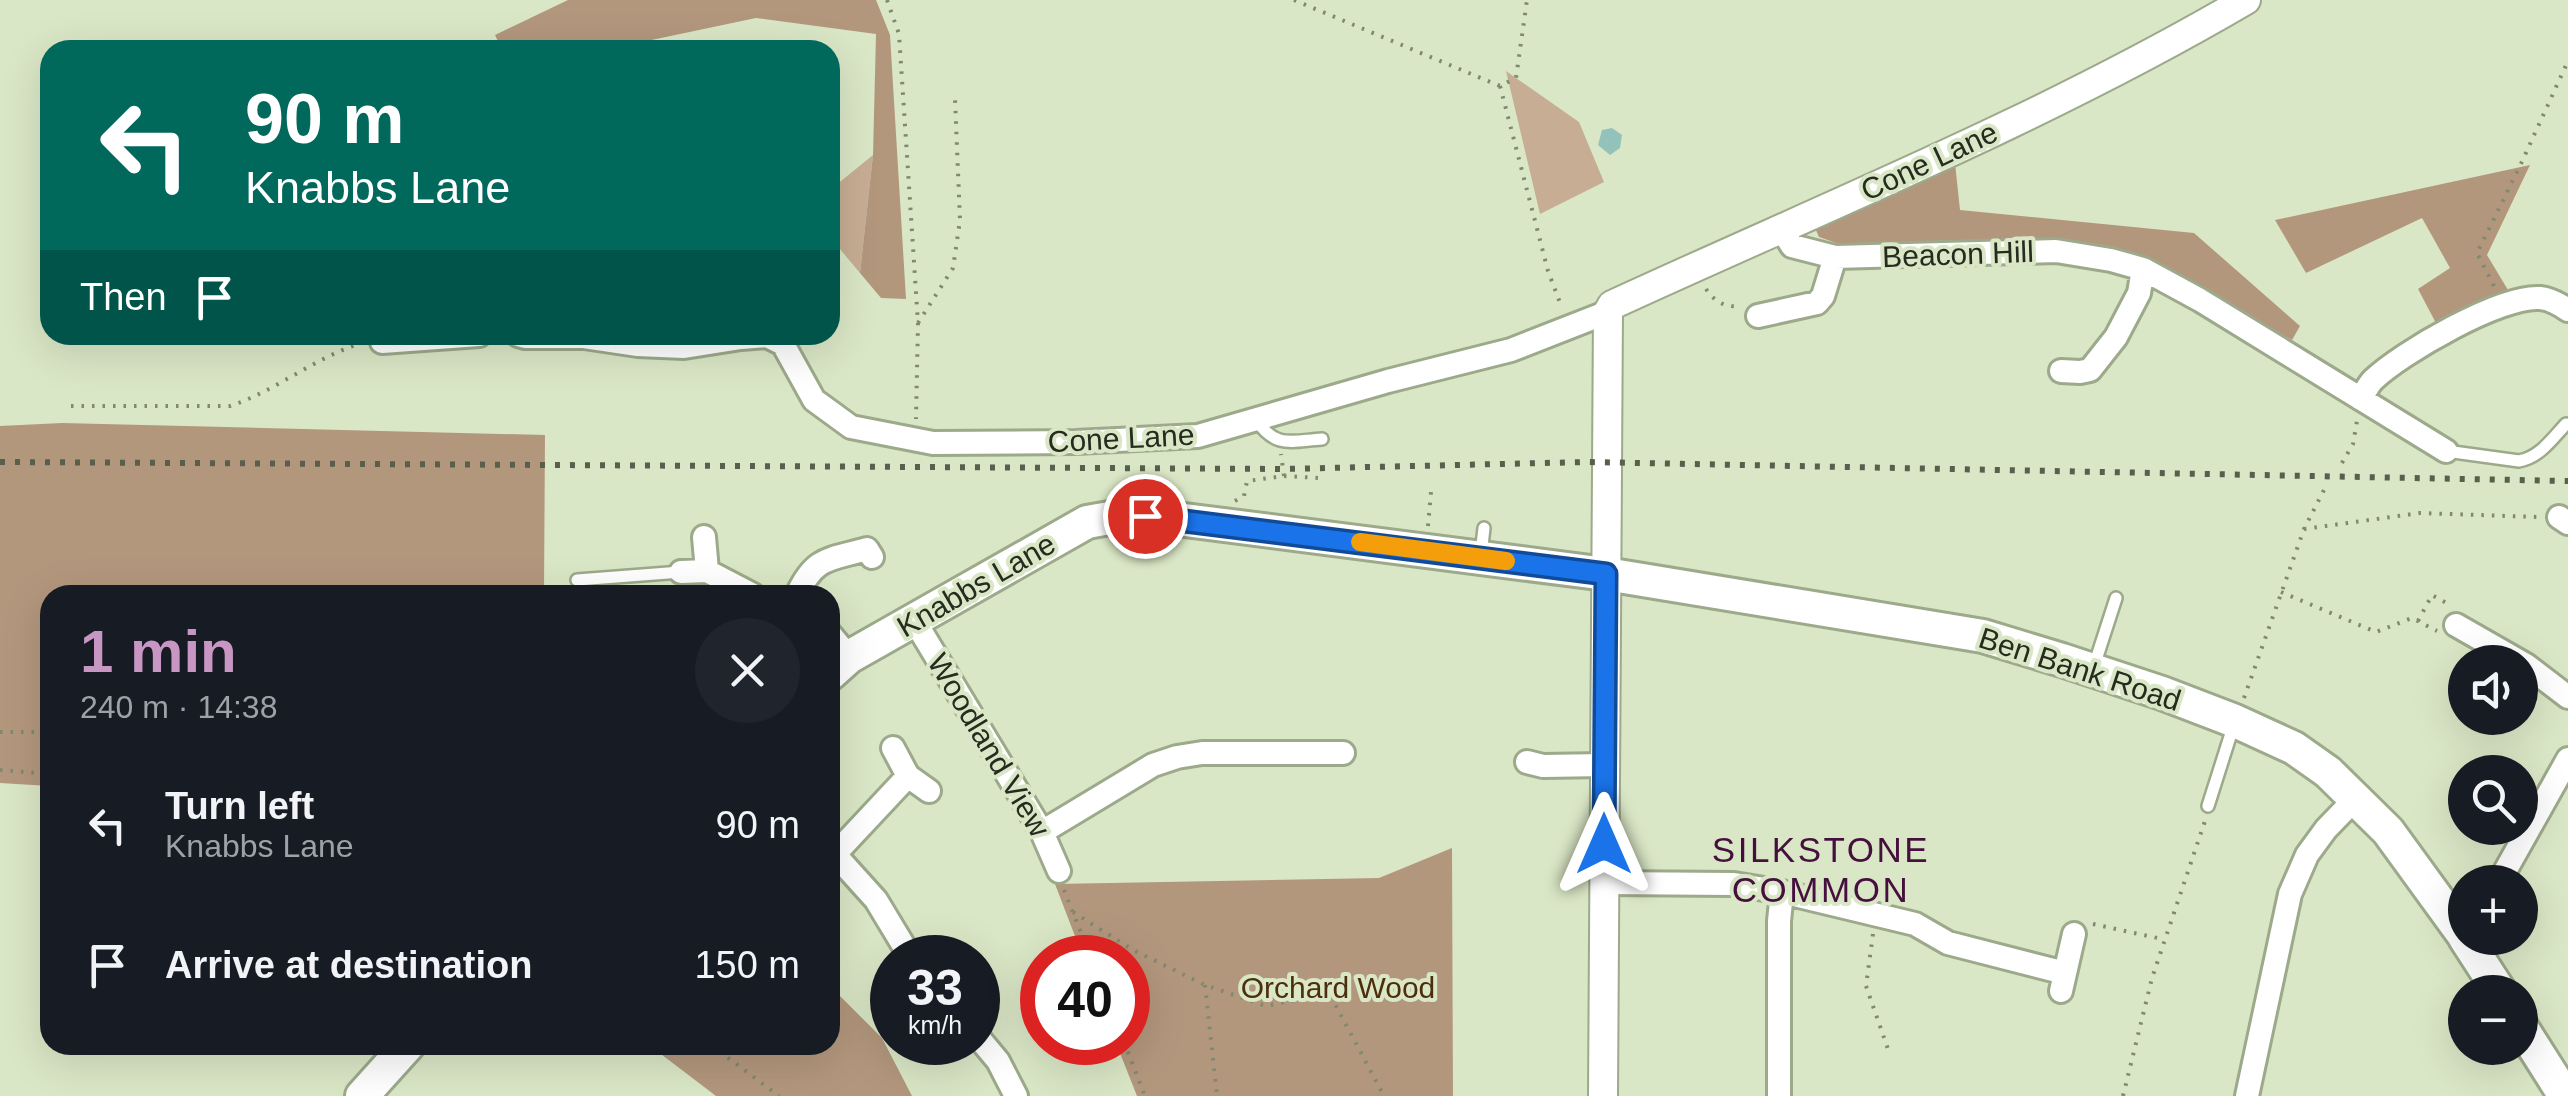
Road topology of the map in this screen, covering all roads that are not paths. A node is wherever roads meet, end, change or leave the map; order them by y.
1 (2246, 0) edge
2 (1782, 230) junction
3 (1836, 257) junction
4 (2143, 270) junction
5 (2568, 310) edge
6 (1608, 312) junction
7 (1754, 312) road end
8 (638, 345) edge
9 (697, 345) edge
10 (784, 345) edge
11 (2061, 371) dead end
12 (2361, 399) junction
13 (1256, 420) junction
14 (2566, 424) edge
15 (1322, 439) dead end
16 (2446, 451) joint
17 (704, 538) dead end
18 (872, 557) dead end
19 (707, 571) junction
20 (681, 572) joint
21 (1606, 574) junction
22 (577, 580) dead end
23 (733, 585) edge
24 (802, 585) edge
25 (2116, 598) dead end
26 (914, 620) junction
27 (2456, 625) dead end
28 (840, 653) edge
29 (2093, 670) junction
30 (2568, 697) edge
31 (2235, 721) junction
32 (893, 748) dead end
33 (1343, 753) dead end
34 (2568, 759) edge
35 (1527, 762) dead end
36 (1605, 765) junction
37 (908, 776) junction
38 (929, 791) dead end
39 (2356, 798) junction
40 (2208, 806) road end
41 (1042, 832) junction
42 (840, 844) edge
43 (840, 859) edge
44 (2509, 865) edge
45 (1059, 872) road end
46 (1604, 883) junction
47 (1782, 892) junction
48 (2448, 911) edge
49 (2081, 928) road end
50 (897, 935) edge
51 (2538, 1054) edge
52 (399, 1055) edge
53 (1000, 1065) edge
54 (362, 1096) edge
55 (1016, 1096) edge
56 (1603, 1096) edge
57 (1780, 1096) edge
58 (2248, 1096) edge
59 (2564, 1096) edge

1 - 2 street, Cone Lane
2 - 3 street, Beacon Hill
2 - 6 street, Cone Lane
3 - 4 street, Beacon Hill
3 - 7 street
4 - 11 street
4 - 12 street, Beacon Hill
5 - 12 street
6 - 13 street, Cone Lane
6 - 21 street
8 - 9 street, Cone Lane
10 - 13 street, Cone Lane
12 - 16 street, Beacon Hill
13 - 15 lane
14 - 16 lane, Beacon Hill
17 - 19 street
18 - 24 street
19 - 20 street
19 - 23 street
20 - 22 lane
21 - 26 main road, Knabbs Lane
21 - 29 main road, Ben Bank Road
21 - 36 street
25 - 29 lane
26 - 28 main road, Knabbs Lane
26 - 41 street, Woodland View
27 - 30 street
29 - 31 main road, Ben Bank Road
31 - 39 main road, Ben Bank Road
31 - 40 lane
32 - 37 street
33 - 41 street
34 - 44 street
35 - 36 street
36 - 46 street
37 - 38 street
37 - 42 street
39 - 48 main road, Ben Bank Road
39 - 58 street
41 - 45 street, Woodland View
43 - 50 street
46 - 47 street
46 - 56 street
47 - 49 street
47 - 57 street
51 - 59 main road
52 - 54 main road
53 - 55 street

